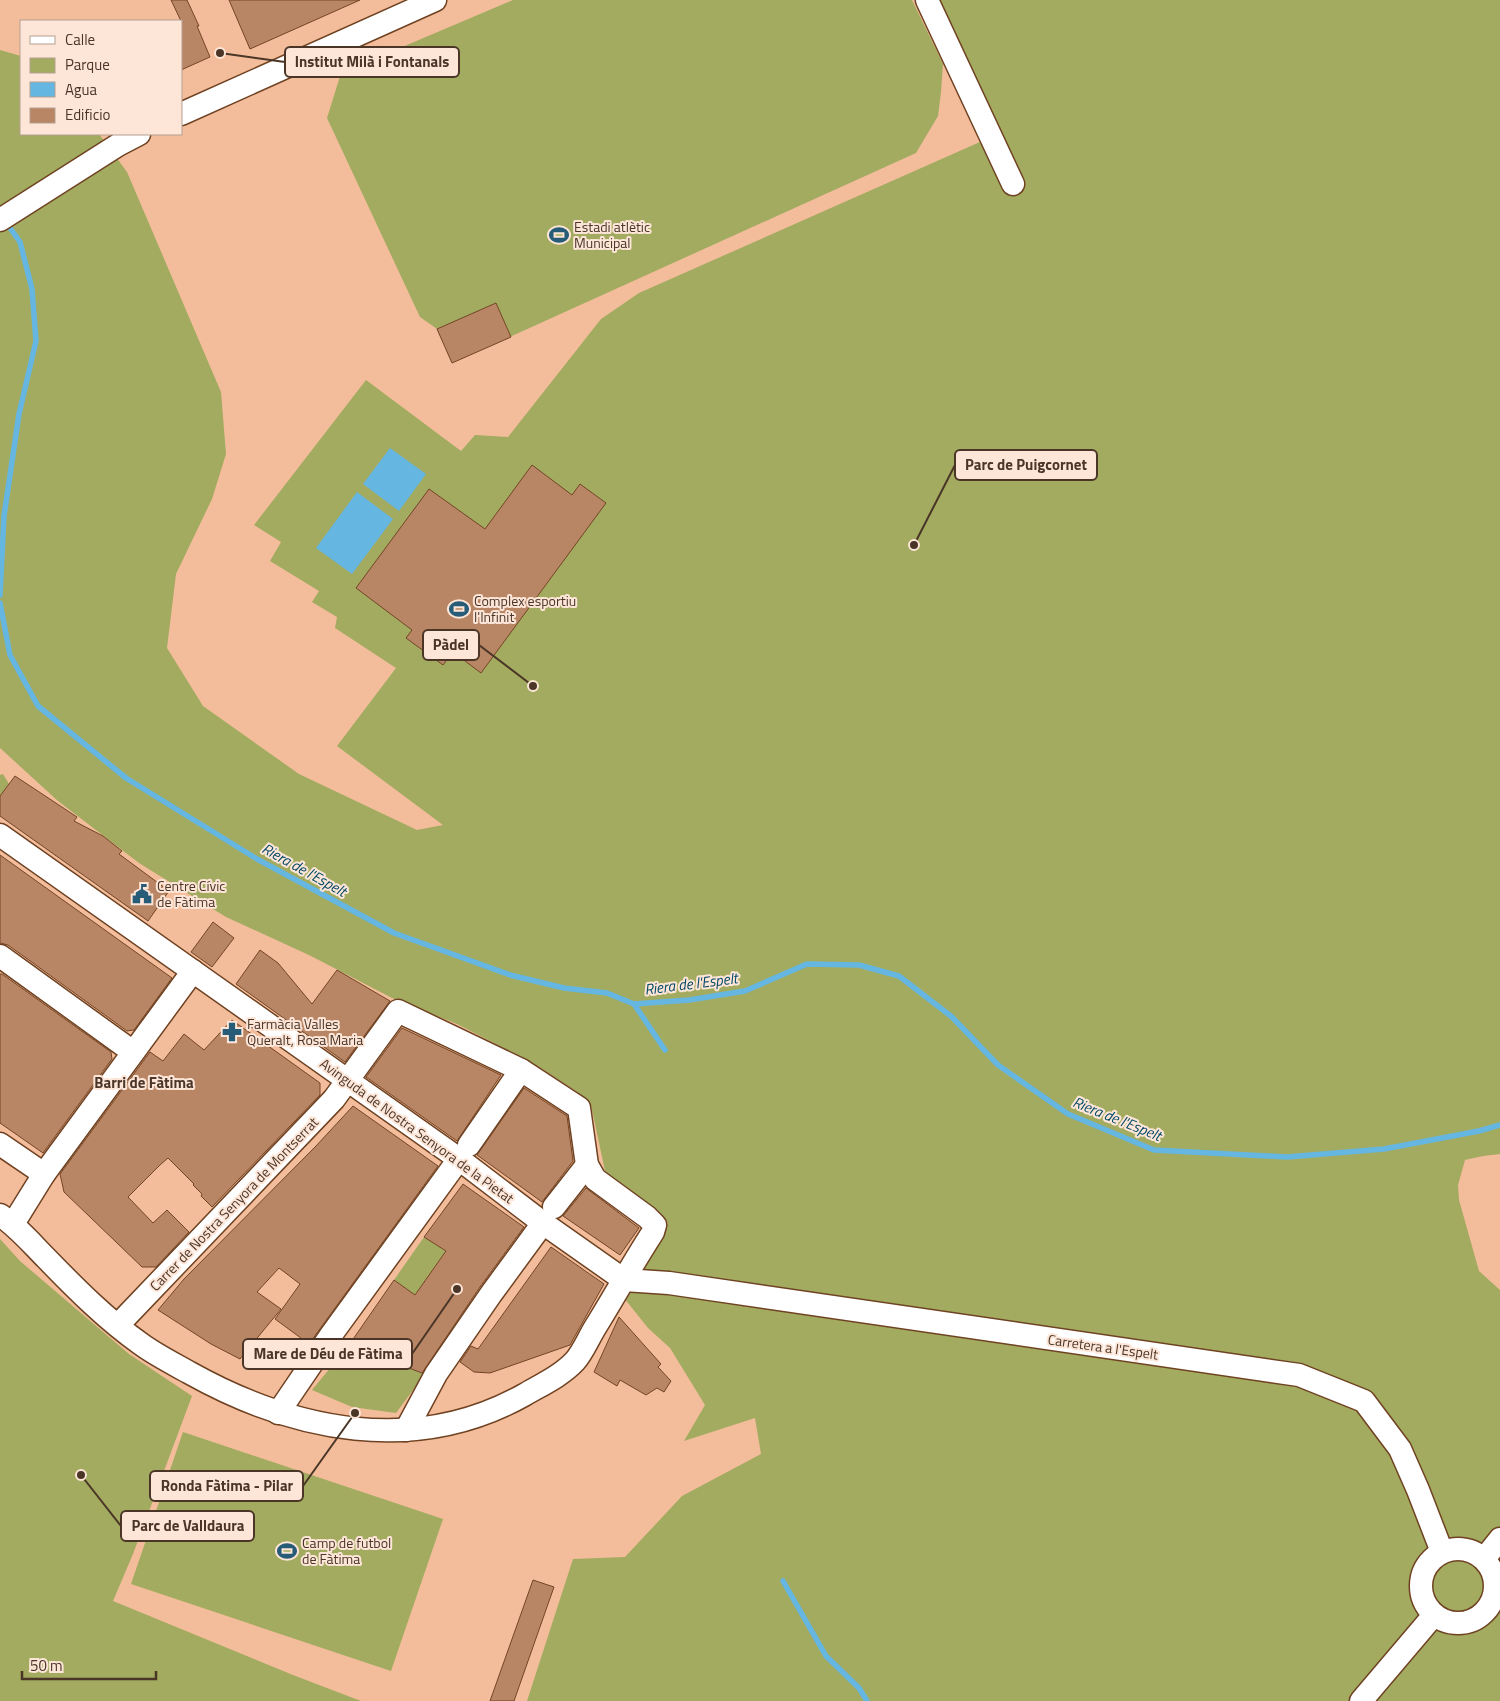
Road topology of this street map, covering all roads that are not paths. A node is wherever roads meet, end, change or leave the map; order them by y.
1 (435, 0) edge
2 (927, 0) edge
3 (182, 114) edge
4 (137, 135) edge
5 (1013, 184) dead end
6 (0, 220) edge
7 (0, 835) edge
8 (0, 956) edge
9 (192, 972) junction
10 (133, 1052) junction
11 (521, 1070) junction
12 (347, 1080) junction
13 (0, 1144) edge
14 (464, 1152) junction
15 (587, 1164) junction
16 (44, 1174) junction
17 (548, 1215) junction
18 (6, 1219) edge
19 (624, 1280) junction
20 (118, 1325) junction
21 (278, 1413) junction
22 (406, 1430) junction
23 (1500, 1539) edge
24 (1442, 1552) junction
25 (1484, 1559) junction
26 (1434, 1615) junction
27 (1361, 1701) edge

1 - 3 street
2 - 5 street
4 - 6 street
7 - 9 street, Avinguda de Nostra Senyora de la Pietat
8 - 10 street
9 - 10 street
9 - 12 street, Avinguda de Nostra Senyora de la Pietat
10 - 16 street
11 - 12 street, Carrer de Nostra Senyora de Montserrat
11 - 14 street
11 - 15 street
12 - 14 street, Avinguda de Nostra Senyora de la Pietat
12 - 20 street, Carrer de Nostra Senyora de Montserrat
13 - 16 street
14 - 17 street, Avinguda de Nostra Senyora de la Pietat
14 - 21 street
15 - 17 street
15 - 19 street
16 - 18 street
17 - 19 street, Avinguda de Nostra Senyora de la Pietat
17 - 22 street
18 - 20 street
19 - 22 street
19 - 24 street, Carretera a l'Espelt
20 - 21 street
21 - 22 street
23 - 25 street
24 - 25 street
24 - 26 street
25 - 26 street
26 - 27 street

